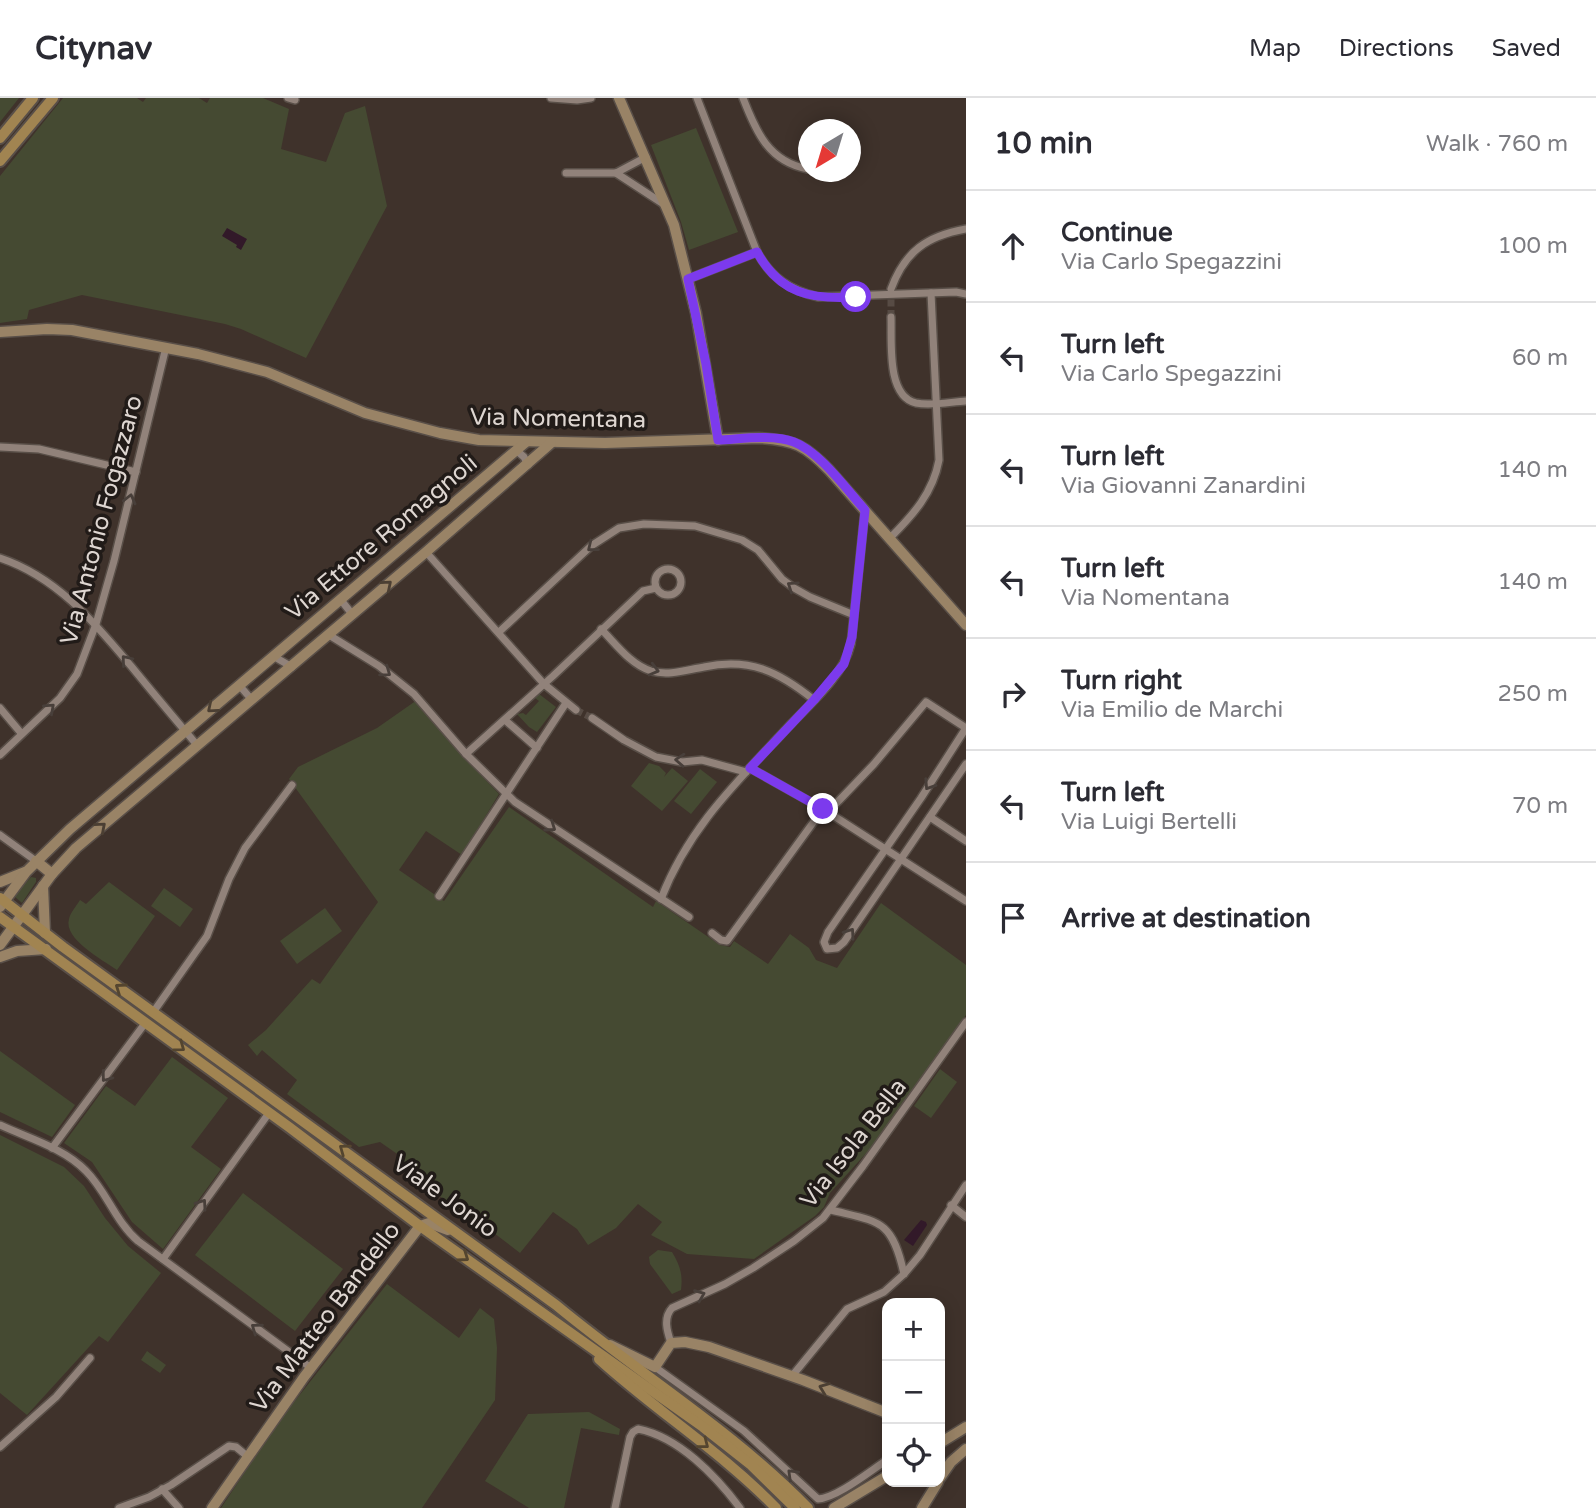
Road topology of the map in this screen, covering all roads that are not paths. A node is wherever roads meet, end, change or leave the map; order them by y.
1 (34, 98) edge
2 (51, 98) edge
3 (551, 98) edge
4 (591, 98) edge
5 (620, 98) edge
6 (743, 98) edge
7 (582, 99) edge
8 (699, 99) edge
9 (19, 116) junction
10 (22, 136) junction
11 (0, 138) edge
12 (646, 157) junction
13 (0, 161) edge
14 (798, 167) edge
15 (566, 173) dead end
16 (616, 173) junction
17 (666, 205) junction
18 (966, 229) edge
19 (757, 252) junction
20 (688, 279) junction
21 (891, 289) tunnel mouth
22 (931, 293) junction
23 (966, 294) edge
24 (891, 317) tunnel mouth
25 (0, 332) edge
26 (166, 347) junction
27 (966, 401) edge
28 (935, 403) junction
29 (718, 440) junction
30 (526, 442) junction
31 (551, 443) junction
32 (0, 447) edge
33 (516, 450) junction
34 (528, 465) junction
35 (136, 472) junction
36 (865, 510) junction
37 (890, 538) junction
38 (426, 552) junction
39 (0, 558) edge
40 (656, 587) dead end
41 (341, 600) junction
42 (352, 614) junction
43 (854, 615) junction
44 (96, 624) junction
45 (966, 625) edge
46 (601, 629) junction
47 (499, 632) junction
48 (329, 635) junction
49 (273, 656) junction
50 (292, 667) junction
51 (544, 684) junction
52 (239, 685) junction
53 (253, 700) junction
54 (814, 700) junction
55 (566, 703) junction
56 (0, 708) edge
57 (576, 710) tunnel mouth
58 (592, 718) tunnel mouth
59 (505, 720) junction
60 (966, 728) edge
61 (185, 731) junction
62 (21, 733) junction
63 (197, 745) junction
64 (537, 748) junction
65 (466, 754) junction
66 (0, 755) edge
67 (966, 764) edge
68 (748, 770) junction
69 (133, 776) junction
70 (292, 785) dead end
71 (144, 789) junction
72 (505, 793) junction
73 (826, 810) junction
74 (930, 817) junction
75 (0, 835) edge
76 (966, 841) edge
77 (886, 849) junction
78 (902, 859) junction
79 (36, 861) junction
80 (26, 872) junction
81 (52, 874) junction
82 (0, 882) edge
83 (43, 886) junction
84 (439, 896) dead end
85 (662, 899) junction
86 (966, 901) edge
87 (1, 902) edge
88 (21, 915) junction
89 (0, 917) edge
90 (689, 917) dead end
91 (13, 925) junction
92 (45, 933) junction
93 (712, 933) dead end
94 (0, 945) edge
95 (46, 949) junction
96 (0, 957) edge
97 (154, 1011) junction
98 (146, 1022) junction
99 (966, 1022) edge
100 (270, 1113) junction
101 (0, 1125) edge
102 (52, 1148) junction
103 (966, 1185) edge
104 (409, 1197) junction
105 (385, 1200) junction
106 (951, 1205) junction
107 (831, 1210) junction
108 (966, 1217) edge
109 (420, 1226) junction
110 (465, 1237) junction
111 (163, 1259) junction
112 (904, 1273) junction
113 (566, 1328) junction
114 (601, 1342) junction
115 (671, 1343) junction
116 (90, 1358) dead end
117 (655, 1367) junction
118 (311, 1368) junction
119 (792, 1376) junction
120 (882, 1410) edge
121 (966, 1427) edge
122 (945, 1435) edge
123 (0, 1447) edge
124 (966, 1449) edge
125 (247, 1456) junction
126 (882, 1463) edge
127 (945, 1471) edge
128 (882, 1479) edge
129 (935, 1487) edge
130 (162, 1489) junction
131 (839, 1505) edge
132 (119, 1508) edge
133 (179, 1508) edge
134 (212, 1508) edge
135 (615, 1508) edge
136 (740, 1508) edge
137 (776, 1508) edge
138 (795, 1508) edge
139 (807, 1508) edge
140 (922, 1508) edge

1 - 2 street
1 - 9 main road
2 - 10 main road
3 - 7 street
4 - 7 street
5 - 12 street
6 - 14 street
8 - 19 street
9 - 10 street
9 - 11 main road
10 - 13 main road
12 - 16 street
12 - 17 street
15 - 16 street
16 - 17 street
17 - 20 street
18 - 21 street
19 - 20 street
19 - 22 street
20 - 29 street
22 - 23 street
22 - 28 street
24 - 28 street
25 - 26 street, Via Nomentana
26 - 30 street, Via Nomentana
26 - 35 street, Via Antonio Fogazzaro
27 - 28 street
28 - 37 street
29 - 31 street, Via Nomentana
29 - 36 street, Via Nomentana
30 - 31 street, Via Nomentana
30 - 33 street, Via Ettore Romagnoli
31 - 34 street, Via Ettore Romagnoli
32 - 35 street
33 - 34 street
33 - 41 street, Via Ettore Romagnoli
34 - 38 street, Via Ettore Romagnoli
44 -> 35 street, Via Antonio Fogazzaro
36 - 37 street, Via Nomentana
36 - 43 street
37 - 45 street, Via Nomentana
42 -> 38 street, Via Ettore Romagnoli
38 - 47 street
39 - 44 street
40 - 46 street
41 - 42 street
41 - 49 street, Via Ettore Romagnoli
42 - 48 street, Via Ettore Romagnoli
43 -> 47 street
43 - 54 street
61 -> 44 street
62 -> 44 street, Via Antonio Fogazzaro
46 - 51 street
46 -> 54 street
47 - 51 street
48 - 50 street, Via Ettore Romagnoli
48 -> 65 street
49 - 50 street
49 - 52 street, Via Ettore Romagnoli
50 - 53 street, Via Ettore Romagnoli
51 - 55 street
51 - 59 street
52 - 53 street
52 -> 61 street, Via Ettore Romagnoli
53 - 63 street, Via Ettore Romagnoli
54 - 68 street
55 - 57 street
55 - 64 street
56 - 62 street
68 -> 58 street
59 - 64 street
59 - 65 street
60 - 73 street
60 -> 77 street
61 - 63 street
61 - 69 street, Via Ettore Romagnoli
62 - 66 street, Via Antonio Fogazzaro
63 - 71 street, Via Ettore Romagnoli
64 - 72 street
65 - 72 street
67 - 74 street
68 - 73 street
68 - 85 street
69 - 71 street
69 - 79 street, Via Ettore Romagnoli
70 - 97 street
81 -> 71 street, Via Ettore Romagnoli
72 - 84 street
72 -> 85 street
73 - 77 street
73 - 93 street
74 - 76 street
74 - 78 street
75 - 79 street
77 - 78 street
77 -> 78 street
78 - 86 street
79 - 80 street, Via Ettore Romagnoli
79 - 81 street
80 - 82 street
80 - 87 street, Via Ettore Romagnoli
81 - 83 street, Via Ettore Romagnoli
83 - 88 street, Via Ettore Romagnoli
83 - 92 street
85 - 90 street
87 - 88 main road, Viale Jonio
88 - 91 street, Via Ettore Romagnoli
88 - 92 main road, Viale Jonio
89 - 91 main road, Viale Jonio
91 - 94 street, Via Ettore Romagnoli
91 - 95 main road, Viale Jonio
97 -> 92 main road, Viale Jonio
95 - 96 street
95 - 98 main road, Viale Jonio
104 -> 97 main road, Viale Jonio
98 -> 100 main road, Viale Jonio
98 -> 102 street
99 - 107 street, Via Isola Bella
100 - 105 main road, Viale Jonio
111 -> 100 street
101 - 102 street
102 - 111 street
103 - 106 street
104 - 105 street
104 - 110 main road, Viale Jonio
105 - 109 main road, Viale Jonio
106 - 108 street
106 - 112 street
107 - 112 street
115 -> 107 street, Via Isola Bella
109 - 110 street
109 -> 113 main road, Viale Jonio
109 - 118 street, Via Matteo Bandello
110 - 114 main road, Viale Jonio
118 -> 111 street
112 - 119 street
113 -> 137 main road
113 - 138 main road, Viale Jonio
114 - 117 street
114 - 139 main road, Viale Jonio
115 - 117 street
115 - 119 street
116 - 123 street
126 -> 117 street
118 - 125 street, Via Matteo Bandello
120 -> 119 street
121 - 122 street
124 - 127 street
125 - 130 street
125 - 134 street, Via Matteo Bandello
128 - 131 street
129 - 140 street
130 - 132 street
130 - 133 street
135 - 136 street

